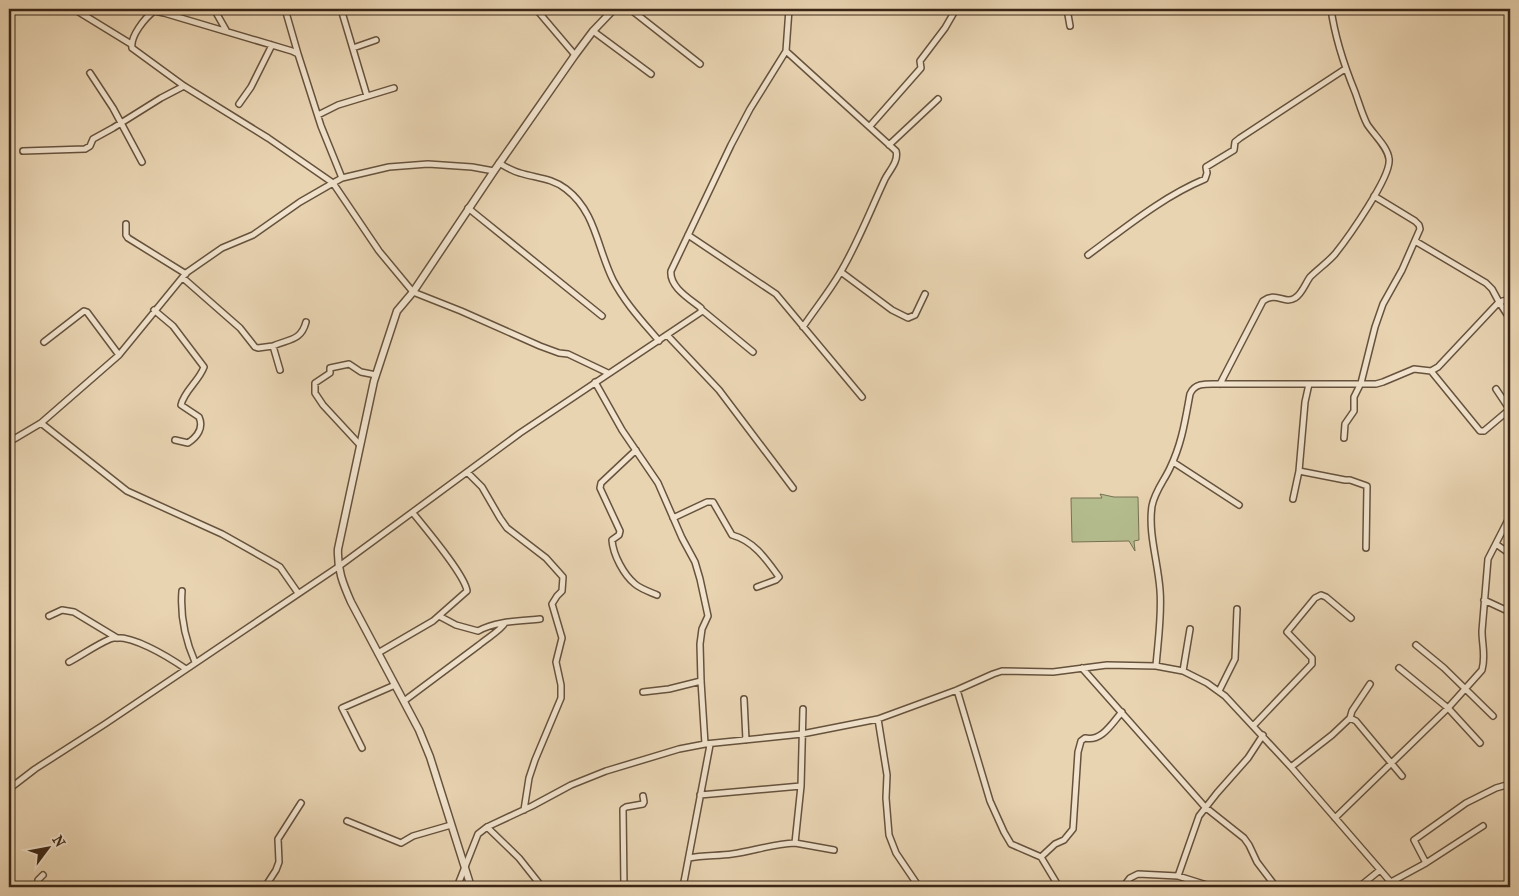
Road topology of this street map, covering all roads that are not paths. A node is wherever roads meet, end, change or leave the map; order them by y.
1 (74, 9) edge
2 (214, 9) edge
3 (285, 9) edge
4 (341, 9) edge
5 (536, 9) edge
6 (614, 9) edge
7 (630, 9) edge
8 (789, 9) edge
9 (956, 9) edge
10 (1067, 9) edge
11 (1331, 9) edge
12 (159, 10) edge
13 (1070, 26) dead end
14 (226, 30) junction
15 (593, 31) junction
16 (376, 40) dead end
17 (131, 44) junction
18 (272, 45) junction
19 (353, 48) junction
20 (786, 52) junction
21 (298, 54) junction
22 (575, 56) junction
23 (700, 64) dead end
24 (1345, 68) junction
25 (90, 73) dead end
26 (651, 74) dead end
27 (184, 86) junction
28 (394, 88) dead end
29 (367, 96) junction
30 (938, 99) dead end
31 (239, 104) dead end
32 (318, 115) junction
33 (121, 124) junction
34 (870, 126) junction
35 (889, 145) junction
36 (23, 151) dead end
37 (142, 162) dead end
38 (499, 163) junction
39 (494, 170) junction
40 (342, 178) junction
41 (333, 182) junction
42 (1374, 196) junction
43 (468, 208) junction
44 (126, 224) dead end
45 (688, 235) junction
46 (1415, 241) junction
47 (1088, 255) dead end
48 (841, 272) junction
49 (184, 276) junction
50 (413, 292) junction
51 (925, 294) dead end
52 (1510, 301) edge
53 (1499, 302) junction
54 (154, 310) junction
55 (702, 310) junction
56 (1507, 313) junction
57 (602, 316) dead end
58 (1510, 319) edge
59 (306, 322) dead end
60 (802, 327) junction
61 (667, 335) junction
62 (659, 341) junction
63 (44, 342) dead end
64 (273, 346) junction
65 (753, 352) dead end
66 (120, 355) junction
67 (280, 370) dead end
68 (1431, 371) junction
69 (608, 373) junction
70 (376, 375) junction
71 (595, 382) junction
72 (1361, 383) junction
73 (1220, 384) junction
74 (1309, 384) junction
75 (1496, 389) dead end
76 (862, 397) dead end
77 (1510, 409) edge
78 (41, 423) junction
79 (1344, 438) dead end
80 (175, 440) dead end
81 (9, 442) edge
82 (360, 445) junction
83 (636, 450) junction
84 (1173, 462) junction
85 (1299, 470) junction
86 (467, 472) junction
87 (793, 488) dead end
88 (1293, 499) dead end
89 (1239, 505) dead end
90 (413, 513) junction
91 (1510, 516) edge
92 (673, 518) junction
93 (1496, 544) junction
94 (1366, 548) dead end
95 (1510, 554) edge
96 (338, 566) junction
97 (757, 587) dead end
98 (182, 591) dead end
99 (298, 593) junction
100 (657, 595) dead end
101 (1484, 600) junction
102 (1236, 609) dead end
103 (1510, 612) edge
104 (49, 616) dead end
105 (439, 616) junction
106 (1351, 618) dead end
107 (540, 619) dead end
108 (504, 623) junction
109 (1190, 629) dead end
110 (117, 638) junction
111 (1416, 645) dead end
112 (378, 653) junction
113 (69, 662) dead end
114 (195, 662) junction
115 (1156, 666) junction
116 (186, 668) junction
117 (1082, 668) junction
118 (1399, 668) dead end
119 (1183, 671) junction
120 (701, 681) junction
121 (1370, 684) dead end
122 (395, 685) junction
123 (1466, 689) junction
124 (957, 690) junction
125 (643, 692) dead end
126 (1219, 692) junction
127 (744, 699) dead end
128 (404, 701) junction
129 (1448, 708) junction
130 (803, 709) dead end
131 (1122, 712) junction
132 (1492, 716) dead end
133 (1350, 718) junction
134 (878, 719) junction
135 (1254, 726) junction
136 (802, 734) junction
137 (1263, 736) junction
138 (746, 740) junction
139 (1480, 743) dead end
140 (708, 744) junction
141 (362, 748) dead end
142 (1391, 763) junction
143 (1291, 767) junction
144 (1402, 776) dead end
145 (1510, 784) edge
146 (801, 786) junction
147 (9, 789) edge
148 (700, 795) junction
149 (643, 796) dead end
150 (301, 803) dead end
151 (1205, 807) junction
152 (524, 810) junction
153 (1335, 818) junction
154 (347, 822) dead end
155 (452, 825) junction
156 (1483, 826) dead end
157 (486, 827) junction
158 (794, 843) junction
159 (834, 850) dead end
160 (1041, 857) junction
161 (689, 858) junction
162 (1426, 863) junction
163 (465, 869) junction
164 (1380, 870) junction
165 (43, 875) dead end
166 (1178, 876) junction
167 (1390, 882) junction
168 (1200, 885) edge
169 (37, 887) edge
170 (266, 887) edge
171 (457, 887) edge
172 (471, 887) edge
173 (542, 887) edge
174 (624, 887) edge
175 (683, 887) edge
176 (919, 887) edge
177 (1059, 887) edge
178 (1123, 887) edge
179 (1213, 887) edge
180 (1276, 887) edge
181 (1359, 887) edge
182 (1395, 887) edge

1 - 17 street
2 - 14 street
3 - 21 street
4 - 19 street
5 - 22 street
6 - 15 street
7 - 23 street
8 - 20 street
9 - 34 street
10 - 13 street
11 - 24 street
12 - 14 street
12 - 17 street
14 - 18 street
15 - 22 street
15 - 26 street
16 - 19 street
17 - 27 street
18 - 21 street
18 - 31 street
19 - 29 street
20 - 34 street
20 - 45 street
21 - 32 street
22 - 38 street
24 - 42 street
24 - 47 street
25 - 33 street
27 - 33 street
27 - 41 street
28 - 29 street
29 - 32 street
30 - 35 street
32 - 40 street
33 - 36 street
33 - 37 street
34 - 35 street
35 - 48 street
38 - 39 street
38 - 62 street
39 - 40 street
39 - 43 street
40 - 41 street
41 - 49 street
41 - 50 street
42 - 46 street
42 - 73 street
43 - 50 street
43 - 57 street
44 - 49 street
45 - 55 street
45 - 60 street
46 - 53 street
46 - 72 street
48 - 51 street
48 - 60 street
49 - 54 street
49 - 64 street
50 - 69 street
50 - 70 street
52 - 53 street
52 - 56 street
53 - 56 street
53 - 68 street
54 - 66 street
54 - 80 street
55 - 61 street
55 - 65 street
56 - 58 street
59 - 64 street
60 - 76 street
61 - 62 street
61 - 87 street
62 - 69 street
63 - 66 street
64 - 67 street
66 - 78 street
68 - 72 street
68 - 77 street
69 - 71 street
70 - 82 street
70 - 82 street
71 - 83 street
71 - 86 street
72 - 74 street
72 - 79 street
73 - 74 street
73 - 84 street
74 - 85 street
75 - 77 street
78 - 81 street
78 - 99 street
82 - 96 street
83 - 92 street
83 - 100 street
84 - 89 street
84 - 115 street
85 - 88 street
85 - 94 street
86 - 90 street
86 - 152 street
90 - 96 street
90 - 105 street
91 - 93 street
92 - 97 street
92 - 120 street
93 - 95 street
93 - 101 street
96 - 99 street
96 - 112 street
98 - 114 street
99 - 114 street
101 - 103 street
101 - 123 street
102 - 126 street
104 - 110 street
105 - 108 street
105 - 112 street
106 - 135 street
107 - 108 street
108 - 128 street
109 - 119 street
110 - 113 street
110 - 116 street
111 - 123 street
112 - 122 street
114 - 116 street
115 - 117 street
115 - 119 street
116 - 147 street
117 - 124 street
117 - 131 street
118 - 129 street
119 - 126 street
120 - 125 street
120 - 140 street
121 - 133 street
122 - 128 street
122 - 141 street
123 - 129 street
123 - 132 street
124 - 134 street
124 - 160 street
126 - 135 street
127 - 138 street
128 - 155 street
129 - 139 street
129 - 142 street
130 - 136 street
131 - 151 street
131 - 160 street
133 - 142 street
133 - 143 street
134 - 136 street
134 - 176 street
135 - 137 street
136 - 138 street
136 - 146 street
137 - 143 street
137 - 151 street
138 - 140 street
140 - 148 street
140 - 152 street
142 - 144 street
142 - 153 street
143 - 153 street
145 - 162 street
146 - 148 street
146 - 158 street
148 - 161 street
149 - 174 street
150 - 170 street
151 - 166 street
151 - 180 street
152 - 157 street
153 - 164 street
154 - 155 street
155 - 163 street
156 - 162 street
157 - 163 street
157 - 173 street
158 - 159 street
158 - 161 street
160 - 177 street
161 - 175 street
162 - 167 street
163 - 171 street
163 - 172 street
164 - 167 street
164 - 181 street
165 - 169 street
166 - 168 street
166 - 178 street
167 - 182 street
168 - 179 street

